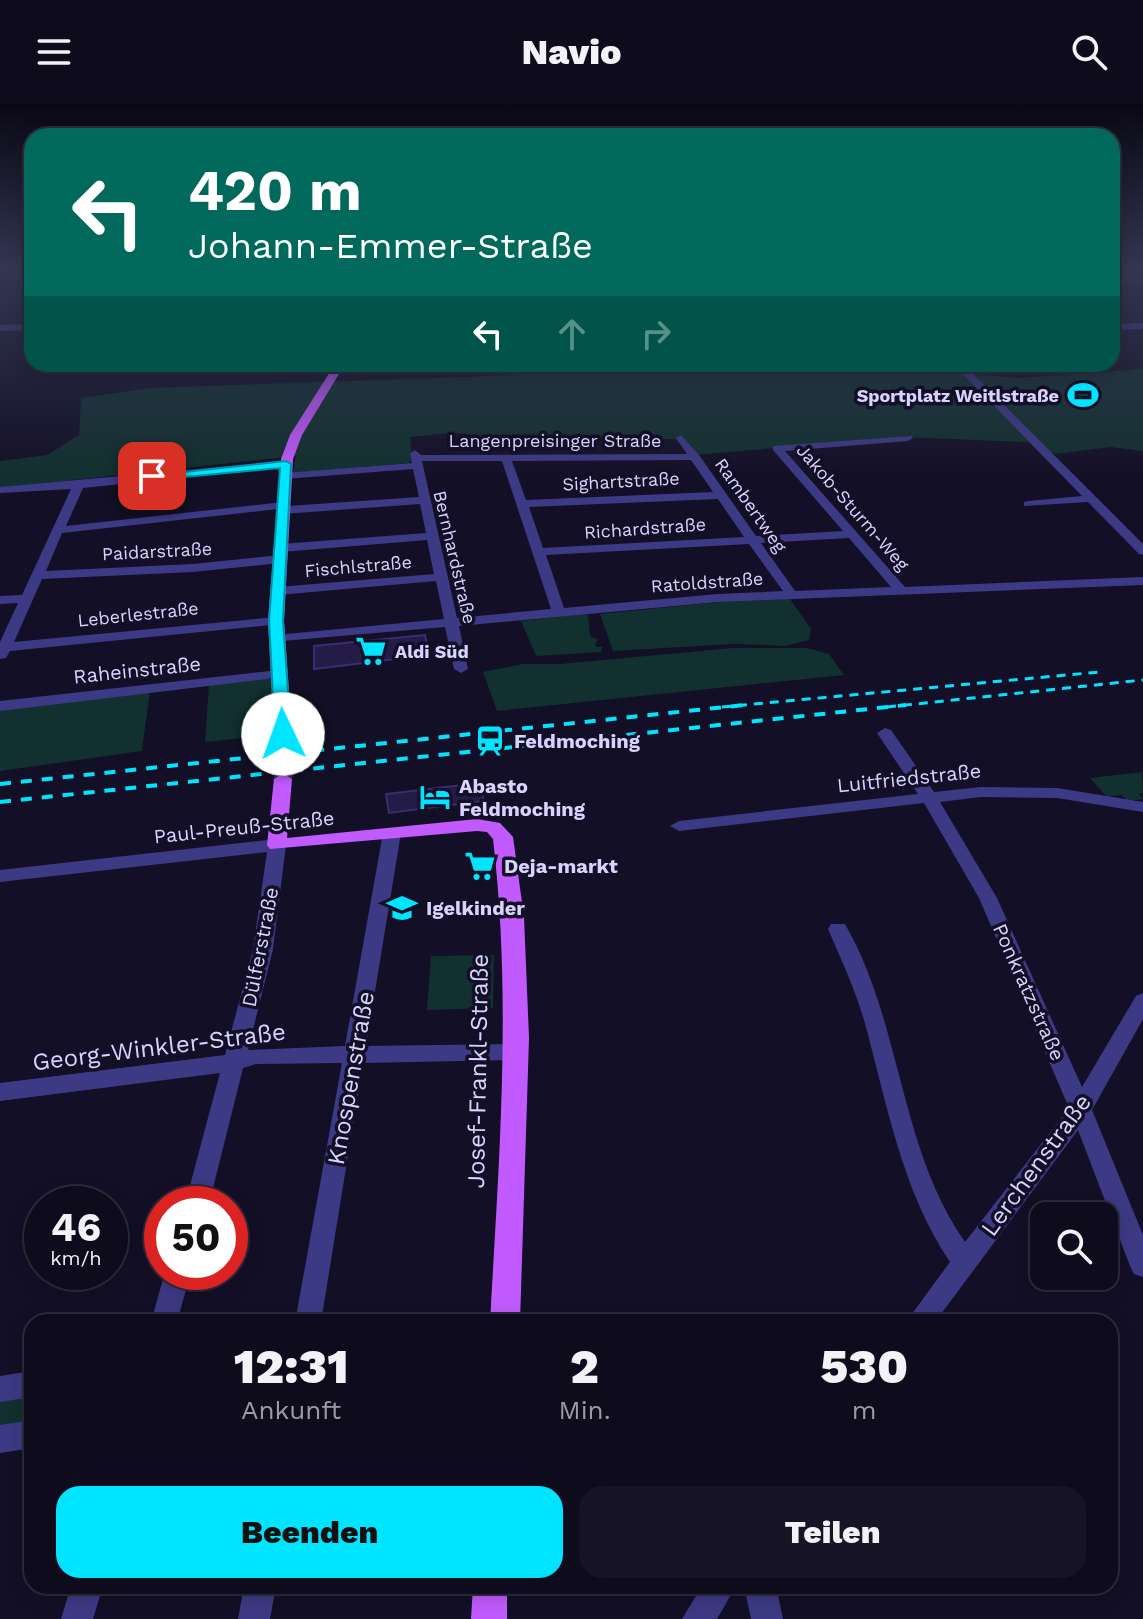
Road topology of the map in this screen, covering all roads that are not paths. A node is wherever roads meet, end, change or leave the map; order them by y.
1 (335, 372) edge
2 (966, 372) edge
3 (681, 438) dead end
4 (908, 438) dead end
5 (695, 457) junction
6 (506, 458) junction
7 (416, 459) junction
8 (285, 470) junction
9 (77, 488) junction
10 (0, 490) edge
11 (722, 495) junction
12 (1092, 498) junction
13 (424, 500) junction
14 (522, 504) junction
15 (1028, 504) dead end
16 (283, 508) junction
17 (60, 530) junction
18 (853, 534) junction
19 (432, 536) junction
20 (753, 539) junction
21 (1143, 551) edge
22 (539, 552) junction
23 (280, 554) junction
24 (37, 575) junction
25 (441, 577) junction
26 (1143, 581) edge
27 (901, 590) junction
28 (278, 591) junction
29 (791, 594) junction
30 (26, 599) junction
31 (0, 600) edge
32 (559, 613) junction
33 (276, 621) junction
34 (453, 623) junction
35 (276, 639) junction
36 (2, 652) edge
37 (461, 669) dead end
38 (278, 674) junction
39 (0, 706) edge
40 (885, 733) dead end
41 (283, 734) tunnel mouth
42 (283, 779) tunnel mouth
43 (929, 797) junction
44 (1143, 807) edge
45 (679, 826) dead end
46 (493, 827) joint
47 (392, 833) junction
48 (277, 845) junction
49 (0, 876) edge
50 (838, 929) dead end
51 (1143, 1001) edge
52 (516, 1052) junction
53 (356, 1054) junction
54 (236, 1060) junction
55 (0, 1092) edge
56 (1081, 1109) junction
57 (202, 1186) edge
58 (964, 1262) junction
59 (1143, 1266) edge
60 (173, 1290) edge
61 (166, 1314) edge
62 (309, 1314) edge
63 (505, 1314) edge
64 (925, 1314) edge
65 (24, 1385) edge
66 (0, 1389) edge
67 (24, 1435) edge
68 (0, 1439) edge
69 (85, 1594) edge
70 (259, 1594) edge
71 (490, 1594) edge
72 (715, 1594) edge
73 (762, 1594) edge
74 (77, 1619) edge
75 (254, 1619) edge
76 (489, 1619) edge
77 (698, 1619) edge
78 (767, 1619) edge

1 - 8 main road
2 - 12 street
3 - 5 street, Rambertweg
4 - 18 street, Jakob-Sturm-Weg
5 - 6 street, Langenpreisinger Straße
5 - 11 street, Rambertweg
6 - 7 street, Langenpreisinger Straße
6 - 14 street
7 - 8 street, Langenpreisinger Straße
7 - 13 street, Bernhardstraße
8 - 9 street, Langenpreisinger Straße
8 - 16 main road
9 - 10 street, Langenpreisinger Straße
9 - 17 street
11 - 14 street, Sighartstraße
11 - 20 street, Rambertweg
12 - 15 street
12 - 21 street
13 - 16 street
13 - 19 street, Bernhardstraße
14 - 22 street
16 - 17 street
16 - 23 main road
17 - 24 street
18 - 20 street, Richardstraße
18 - 27 street, Jakob-Sturm-Weg
19 - 23 street, Paidarstraße
19 - 25 street, Bernhardstraße
20 - 22 street, Richardstraße
20 - 29 street, Rambertweg
22 - 32 street
23 - 24 street, Paidarstraße
23 - 28 main road
24 - 30 street
25 - 28 street, Fischlstraße
25 - 34 street, Bernhardstraße
26 - 27 street, Ratoldstraße
27 - 29 street, Ratoldstraße
28 - 33 main road
29 - 32 street, Ratoldstraße
30 - 31 street
30 - 36 street
32 - 34 street, Ratoldstraße
33 - 35 main road
33 - 36 street, Leberlestraße
34 - 35 street, Ratoldstraße
34 - 37 street, Bernhardstraße
35 - 38 main road
38 - 39 street, Raheinstraße
38 - 41 main road
40 - 43 street, Ponkratzstraße
42 - 48 main road, Dülferstraße
43 - 44 street, Luitfriedstraße
43 - 45 street, Luitfriedstraße
43 - 56 street, Ponkratzstraße
46 - 47 main road, Paul-Preuß-Straße
46 - 52 main road, Josef-Frankl-Straße
47 - 48 main road, Paul-Preuß-Straße
47 - 53 street, Knospenstraße
48 - 49 street, Paul-Preuß-Straße
48 - 54 street, Dülferstraße
50 - 58 street
51 - 56 street, Lerchenstraße
52 - 53 street, Georg-Winkler-Straße
52 - 63 main road, Josef-Frankl-Straße
53 - 54 street, Georg-Winkler-Straße
53 - 62 street, Knospenstraße
54 - 55 street, Georg-Winkler-Straße
54 - 57 street, Dülferstraße
56 - 58 street, Lerchenstraße
56 - 59 street, Ponkratzstraße
58 - 64 street, Lerchenstraße
60 - 61 street
65 - 66 street
67 - 68 street
69 - 74 street
70 - 75 street
71 - 76 main road
72 - 77 street
73 - 78 street

